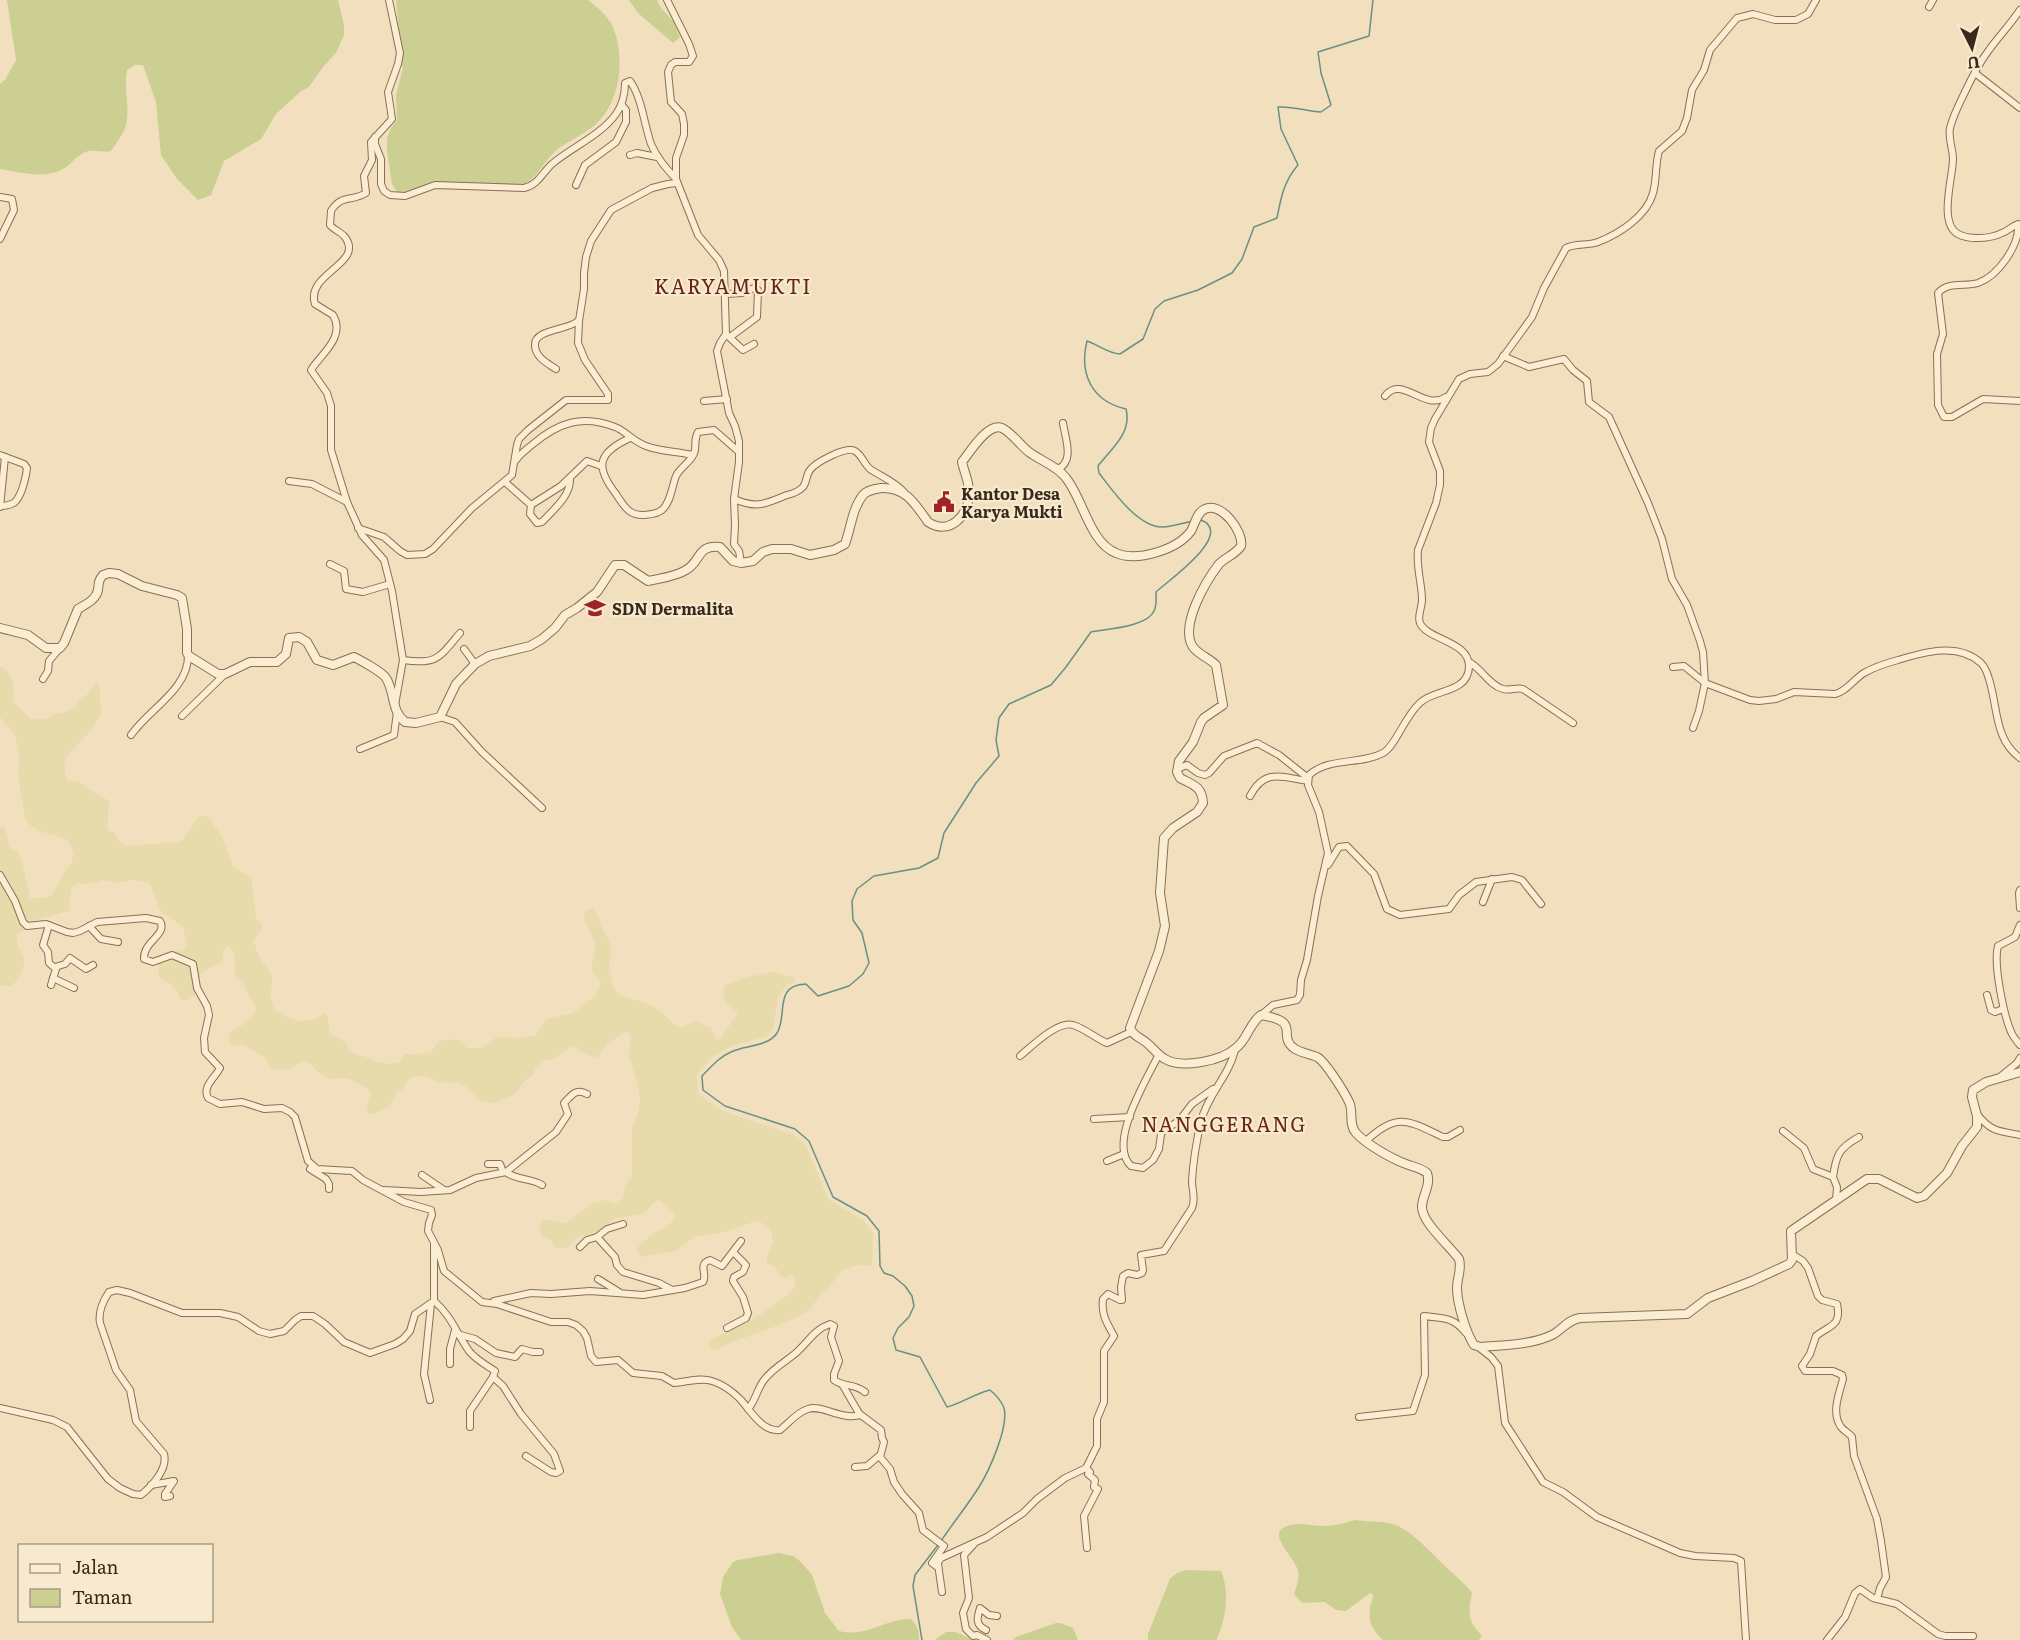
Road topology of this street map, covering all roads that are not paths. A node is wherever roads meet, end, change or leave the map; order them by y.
1 (389, 0) edge
2 (667, 0) edge
3 (1816, 0) edge
4 (1933, 0) edge
5 (1929, 7) dead end
6 (2020, 10) edge
7 (1975, 74) junction
8 (622, 105) junction
9 (2020, 108) edge
10 (375, 137) junction
11 (630, 155) dead end
12 (657, 157) junction
13 (677, 181) junction
14 (576, 186) dead end
15 (0, 197) edge
16 (0, 239) edge
17 (726, 294) junction
18 (579, 321) junction
19 (728, 335) junction
20 (753, 344) dead end
21 (1503, 356) junction
22 (556, 369) dead end
23 (1449, 395) junction
24 (1385, 396) dead end
25 (727, 399) junction
26 (704, 401) dead end
27 (2020, 401) edge
28 (1063, 423) dead end
29 (630, 438) junction
30 (739, 452) junction
31 (2, 456) edge
32 (692, 456) junction
33 (515, 461) junction
34 (601, 465) junction
35 (1058, 469) junction
36 (570, 478) junction
37 (289, 482) dead end
38 (505, 482) junction
39 (905, 493) junction
40 (734, 499) junction
41 (347, 502) junction
42 (531, 505) junction
43 (0, 507) edge
44 (358, 528) junction
45 (741, 563) junction
46 (330, 564) dead end
47 (390, 584) junction
48 (0, 628) edge
49 (460, 633) dead end
50 (60, 648) junction
51 (464, 649) dead end
52 (188, 655) junction
53 (403, 660) junction
54 (1469, 662) junction
55 (475, 663) junction
56 (1674, 668) dead end
57 (225, 674) junction
58 (44, 679) dead end
59 (1705, 683) junction
60 (395, 709) junction
61 (182, 716) dead end
62 (440, 717) junction
63 (1573, 723) dead end
64 (1693, 728) dead end
65 (131, 735) dead end
66 (360, 749) dead end
67 (2020, 758) edge
68 (1177, 769) junction
69 (1308, 780) junction
70 (1250, 796) dead end
71 (542, 808) dead end
72 (1324, 871) junction
73 (0, 875) edge
74 (1492, 879) junction
75 (2020, 890) edge
76 (1483, 902) dead end
77 (1541, 904) dead end
78 (2020, 908) edge
79 (49, 925) junction
80 (2020, 925) edge
81 (89, 926) junction
82 (118, 942) dead end
83 (93, 965) dead end
84 (55, 967) junction
85 (54, 978) junction
86 (51, 985) dead end
87 (74, 988) dead end
88 (1987, 995) dead end
89 (2003, 1009) junction
90 (1261, 1015) junction
91 (1131, 1032) junction
92 (2020, 1045) edge
93 (1235, 1050) junction
94 (1159, 1054) junction
95 (1020, 1056) dead end
96 (2020, 1058) edge
97 (2020, 1072) edge
98 (1998, 1079) junction
99 (1216, 1087) junction
100 (587, 1094) dead end
101 (1976, 1113) junction
102 (1130, 1117) junction
103 (1094, 1119) dead end
104 (1460, 1130) dead end
105 (1783, 1131) dead end
106 (2020, 1135) edge
107 (1859, 1137) dead end
108 (1366, 1141) junction
109 (1124, 1154) junction
110 (308, 1161) junction
111 (1107, 1161) dead end
112 (488, 1164) dead end
113 (505, 1172) junction
114 (422, 1175) dead end
115 (1833, 1177) junction
116 (542, 1185) dead end
117 (329, 1189) dead end
118 (381, 1189) junction
119 (445, 1190) junction
120 (1836, 1201) junction
121 (623, 1224) dead end
122 (597, 1237) junction
123 (434, 1241) junction
124 (741, 1241) dead end
125 (580, 1246) dead end
126 (733, 1252) junction
127 (1792, 1254) junction
128 (597, 1279) dead end
129 (672, 1290) junction
130 (622, 1294) junction
131 (484, 1302) junction
132 (432, 1303) junction
133 (727, 1328) dead end
134 (456, 1330) junction
135 (1469, 1335) junction
136 (1476, 1346) junction
137 (540, 1352) dead end
138 (450, 1364) dead end
139 (493, 1377) junction
140 (842, 1384) junction
141 (865, 1392) dead end
142 (430, 1400) dead end
143 (0, 1408) edge
144 (748, 1409) junction
145 (860, 1415) junction
146 (1359, 1417) dead end
147 (470, 1427) dead end
148 (880, 1455) junction
149 (526, 1456) dead end
150 (855, 1467) dead end
151 (1086, 1468) junction
152 (151, 1486) junction
153 (170, 1496) dead end
154 (974, 1544) junction
155 (1087, 1548) dead end
156 (938, 1564) junction
157 (942, 1592) dead end
158 (1877, 1599) junction
159 (969, 1602) junction
160 (979, 1612) junction
161 (986, 1630) junction
162 (1973, 1636) dead end
163 (985, 1639) edge
164 (1746, 1640) edge
165 (1827, 1640) edge

1 - 10 street
2 - 13 street
3 - 21 street
4 - 5 street
6 - 7 street
7 - 9 street
7 - 27 street
8 - 10 street
8 - 12 street
8 - 14 street
10 - 41 street
11 - 12 street
12 - 13 street
13 - 17 street
13 - 18 street
15 - 16 street
17 - 19 street
17 - 19 street
18 - 22 street
18 - 33 street
19 - 20 street
19 - 25 street
21 - 23 street
21 - 59 street
23 - 24 street
23 - 54 street
25 - 26 street
25 - 30 street
28 - 35 street
29 - 32 street
29 - 33 street
29 - 34 street
30 - 32 street
30 - 40 street
31 - 43 street
31 - 43 street
32 - 34 street
33 - 38 street
34 - 36 street
35 - 39 street
35 - 68 street
36 - 42 street
36 - 42 street
37 - 41 street
38 - 42 street
38 - 44 street
39 - 40 street
39 - 45 street
40 - 45 street
41 - 44 street
44 - 47 street
45 - 55 street
46 - 47 street
47 - 53 street
48 - 50 street
49 - 53 street
50 - 52 street
50 - 58 street
51 - 55 street
52 - 57 street
52 - 65 street
53 - 60 street
54 - 63 street
54 - 69 street
55 - 62 street
56 - 59 street
57 - 60 street
57 - 61 street
59 - 64 street
59 - 67 street
60 - 62 street
60 - 66 street
62 - 71 street
68 - 69 street
68 - 91 street
69 - 70 street
69 - 72 street
72 - 74 street
72 - 90 street
73 - 79 street
74 - 76 street
74 - 77 street
75 - 78 street
79 - 81 street
79 - 84 street
80 - 89 street
81 - 82 street
81 - 110 street
83 - 84 street
84 - 85 street
85 - 86 street
85 - 87 street
88 - 89 street
89 - 92 street
90 - 93 street
90 - 108 street
91 - 94 street
91 - 95 street
93 - 94 street
93 - 99 street
94 - 102 street
96 - 98 street
97 - 98 street
98 - 101 street
99 - 109 street
99 - 151 street
100 - 113 street
101 - 106 street
101 - 120 street
102 - 103 street
102 - 109 street
104 - 108 street
105 - 115 street
107 - 115 street
108 - 135 street
109 - 111 street
110 - 117 street
110 - 118 street
112 - 113 street
113 - 116 street
113 - 119 street
114 - 119 street
115 - 120 street
118 - 119 street
118 - 123 street
120 - 127 street
121 - 122 street
122 - 125 street
122 - 129 street
123 - 131 street
123 - 132 street
124 - 126 street
126 - 129 street
126 - 133 street
127 - 136 street
127 - 158 street
128 - 130 street
129 - 130 street
130 - 131 street
131 - 144 street
132 - 134 street
132 - 142 street
132 - 152 street
134 - 137 street
134 - 138 street
134 - 139 street
135 - 136 street
135 - 146 street
136 - 164 street
139 - 147 street
139 - 149 street
140 - 141 street
140 - 144 street
140 - 145 street
143 - 152 street
144 - 145 street
145 - 148 street
148 - 150 street
148 - 156 street
151 - 154 street
151 - 155 street
152 - 153 street
154 - 156 street
154 - 159 street
156 - 157 street
158 - 162 street
158 - 165 street
159 - 160 street
159 - 163 street
160 - 161 street
160 - 161 street
161 - 163 street

